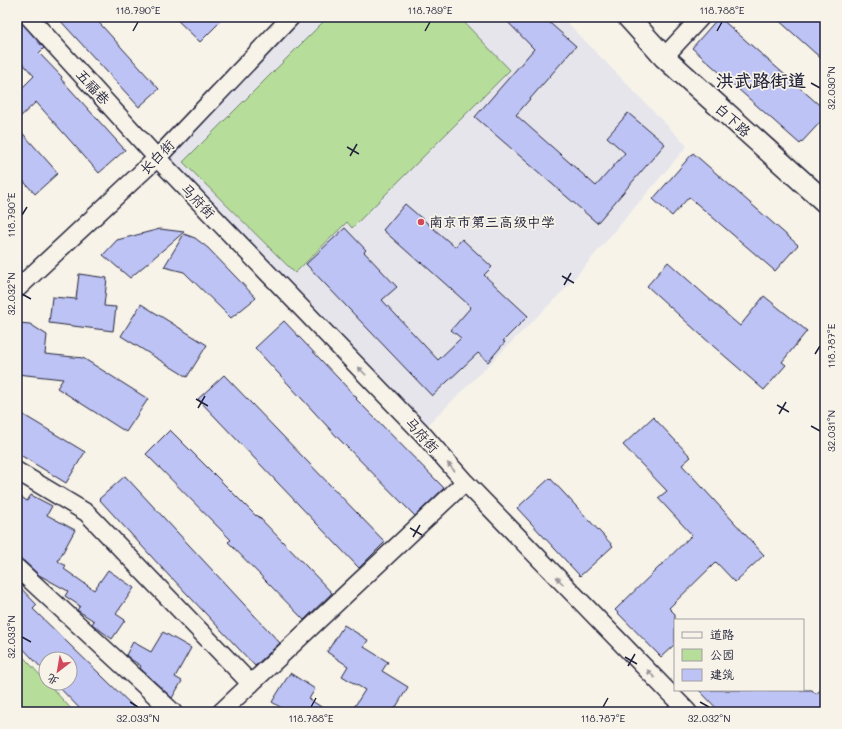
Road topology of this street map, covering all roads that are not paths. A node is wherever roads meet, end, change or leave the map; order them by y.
1 (29, 17) edge
2 (291, 17) edge
3 (628, 17) edge
4 (701, 17) edge
5 (664, 57) junction
6 (157, 158) junction
7 (825, 202) edge
8 (17, 290) edge
9 (17, 471) edge
10 (465, 482) junction
11 (17, 568) edge
12 (251, 684) junction
13 (173, 712) edge
14 (221, 712) edge
15 (688, 712) edge

1 - 6 street, 五福巷
2 - 6 street, 长白街
3 - 5 main road, 白下路
4 - 5 street
5 - 7 main road, 白下路
6 - 8 street, 长白街
10 -> 6 street, 马府街
9 - 12 street
10 - 12 street
15 -> 10 street, 马府街
11 - 13 street
12 - 14 street

